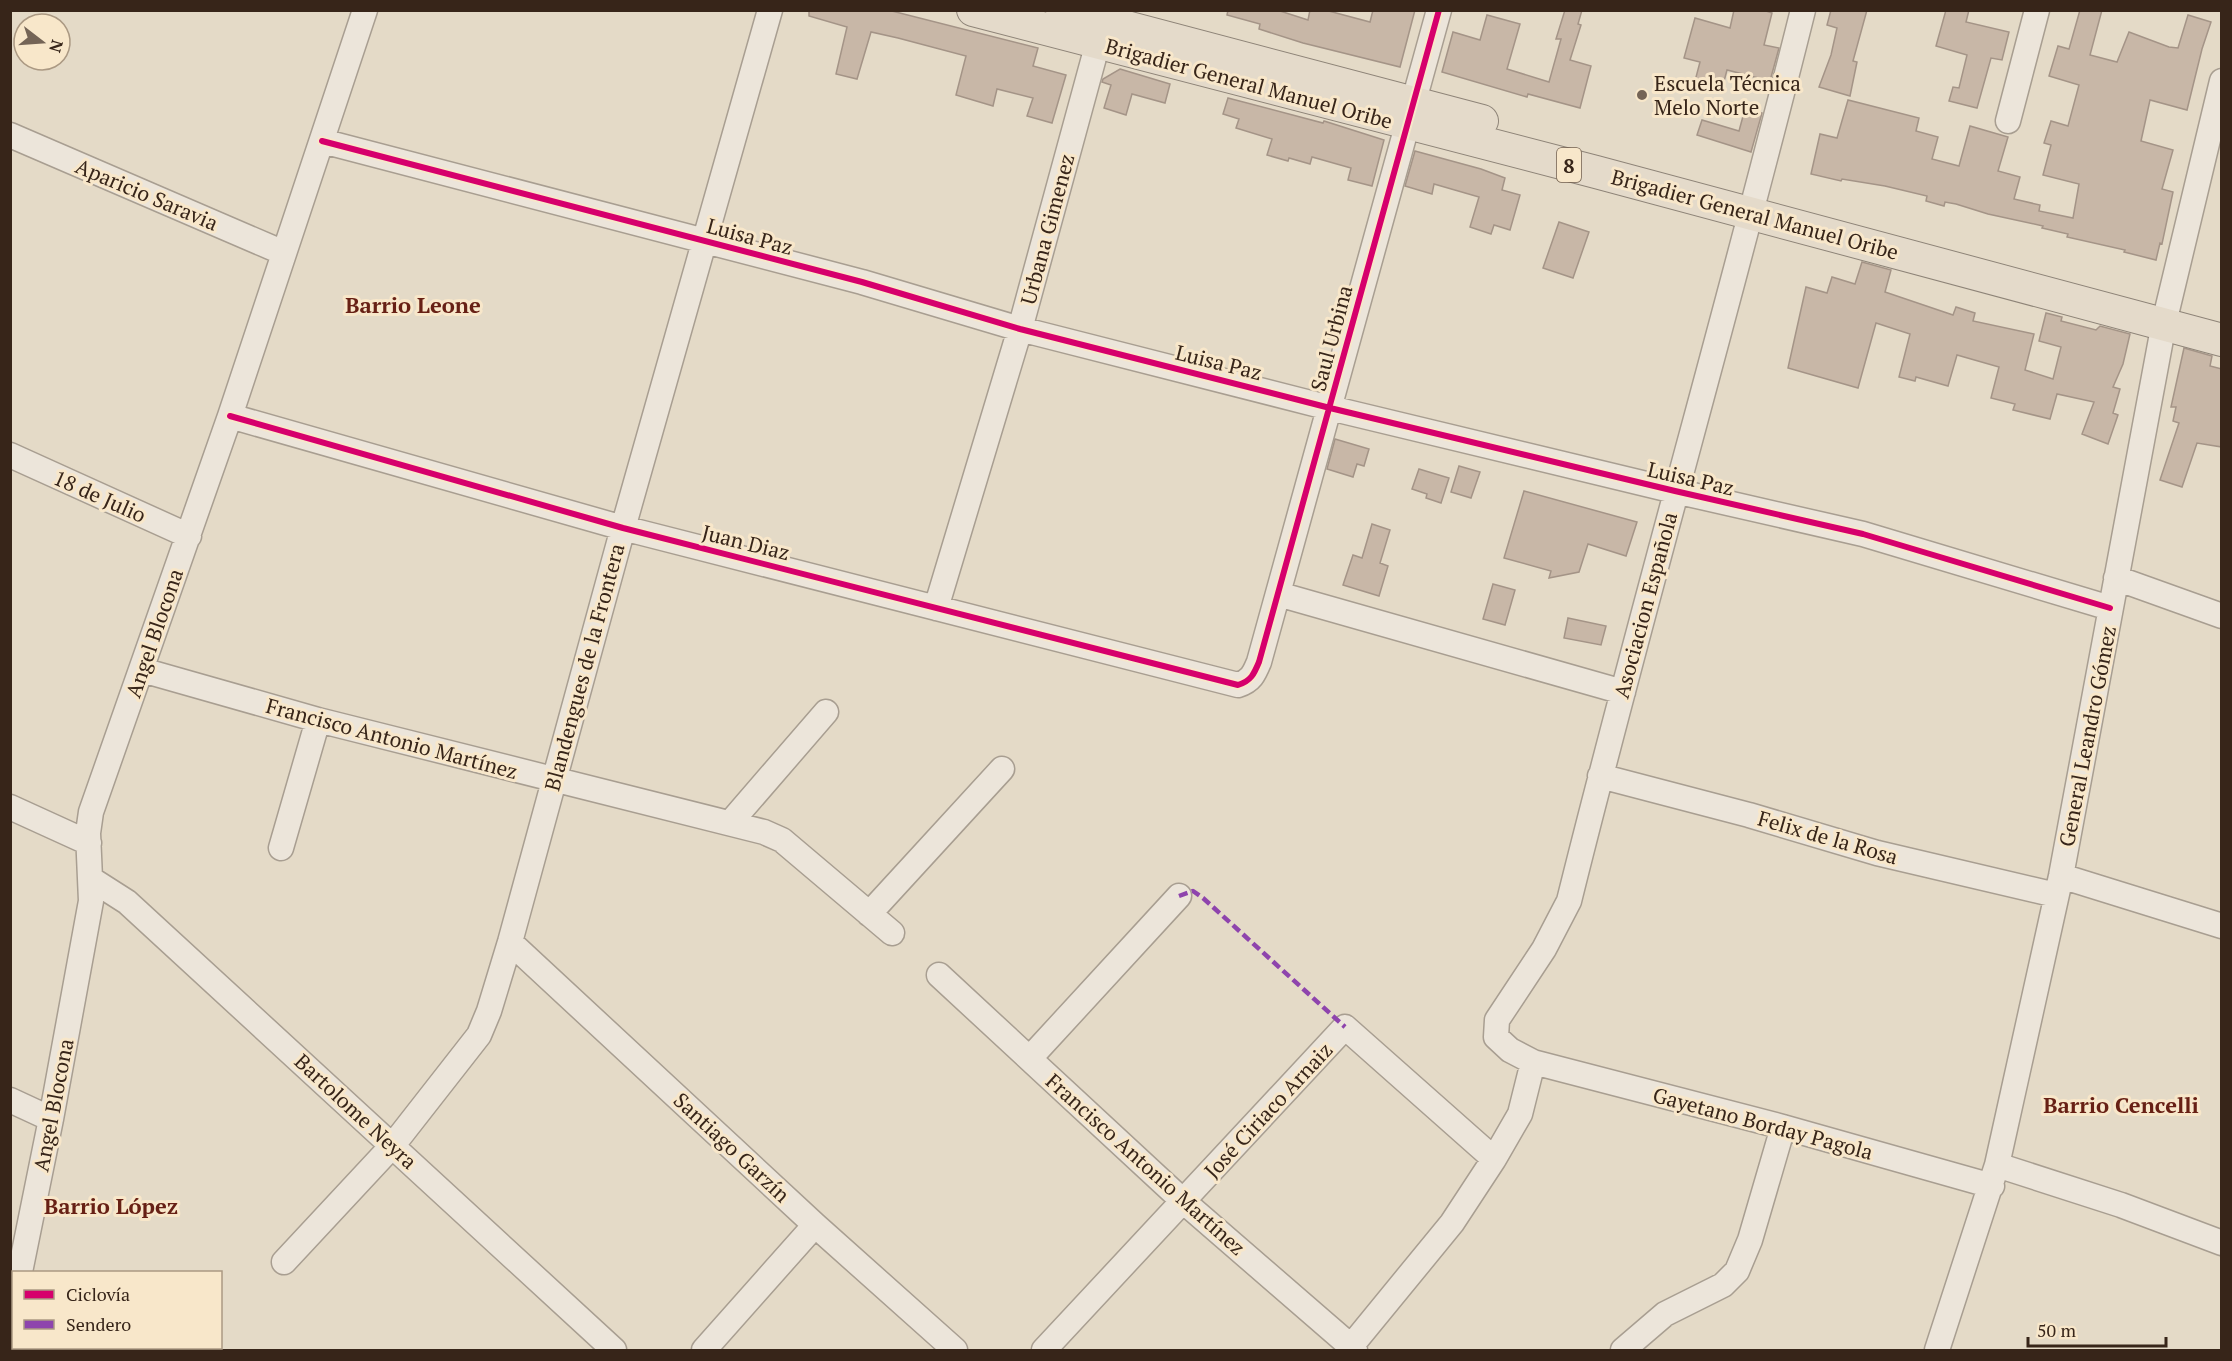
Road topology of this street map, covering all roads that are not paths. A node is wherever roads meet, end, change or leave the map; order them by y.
1 (365, 10) edge
2 (770, 10) edge
3 (973, 10) edge
4 (1439, 10) edge
5 (1803, 10) edge
6 (2037, 10) edge
7 (1050, 16) edge
8 (1101, 33) junction
9 (2222, 81) edge
10 (1410, 113) junction
11 (2008, 121) dead end
12 (10, 135) edge
13 (322, 141) junction
14 (1755, 204) junction
15 (703, 241) junction
16 (284, 253) junction
17 (2166, 313) junction
18 (2222, 317) edge
19 (1020, 328) junction
20 (2222, 340) edge
21 (1330, 408) junction
22 (230, 416) junction
23 (10, 455) edge
24 (1675, 491) junction
25 (623, 528) junction
26 (189, 536) junction
27 (2116, 578) junction
28 (1278, 594) junction
29 (936, 608) junction
30 (2110, 608) junction
31 (2222, 616) edge
32 (142, 670) junction
33 (1254, 674) joint
34 (1623, 692) junction
35 (826, 712) dead end
36 (318, 720) junction
37 (1002, 769) dead end
38 (1600, 776) junction
39 (554, 780) junction
40 (10, 807) edge
41 (730, 823) junction
42 (89, 843) junction
43 (281, 848) dead end
44 (91, 879) junction
45 (2058, 886) junction
46 (1179, 896) dead end
47 (869, 914) junction
48 (2222, 926) edge
49 (892, 933) dead end
50 (510, 942) junction
51 (939, 975) dead end
52 (1030, 1058) junction
53 (1533, 1062) junction
54 (10, 1100) edge
55 (51, 1119) junction
56 (1783, 1127) junction
57 (393, 1145) junction
58 (1494, 1159) junction
59 (1995, 1176) junction
60 (1183, 1201) junction
61 (815, 1225) junction
62 (2222, 1243) edge
63 (284, 1262) dead end
64 (20, 1271) edge
65 (1352, 1349) edge
66 (614, 1350) edge
67 (704, 1350) edge
68 (955, 1350) edge
69 (1044, 1350) edge
70 (1623, 1350) edge
71 (1936, 1350) edge

1 - 13 street, Angel Blocona
2 - 15 street, Blandengues de la Frontera
3 - 7 main road, Brigadier General Manuel Oribe / 8
4 - 10 street, Saul Urbina
5 - 14 street, Asociacion Española
6 - 11 street
7 - 8 main road, Brigadier General Manuel Oribe / 8
8 - 10 main road, Brigadier General Manuel Oribe / 8
8 - 19 street, Urbana Gimenez
9 - 17 street, General Leandro Gómez
10 - 14 main road, Brigadier General Manuel Oribe / 8
10 - 21 street, Saul Urbina
12 - 16 street, Aparicio Saravia
13 - 15 street, Luisa Paz
13 - 16 street, Angel Blocona
14 - 17 main road, Brigadier General Manuel Oribe / 8
14 - 24 street, Asociacion Española
15 - 19 street, Luisa Paz
15 - 25 street, Blandengues de la Frontera
16 - 22 street, Angel Blocona
17 - 18 main road, Brigadier General Manuel Oribe / 8
17 - 20 main road, Brigadier General Manuel Oribe / 8
17 - 27 street, General Leandro Gómez
19 - 21 street, Luisa Paz
19 - 29 street, Urbana Gimenez
21 - 24 street, Luisa Paz
21 - 28 street, Saul Urbina
22 - 25 street, Juan Diaz
22 - 26 street, Angel Blocona
23 - 26 street, 18 de Julio
24 - 30 street, Luisa Paz
24 - 34 street, Asociacion Española
25 - 29 street, Juan Diaz
25 - 39 street, Blandengues de la Frontera
26 - 32 street, Angel Blocona
27 - 30 street, General Leandro Gómez
27 - 31 street
28 - 33 street, Saul Urbina
28 - 34 street
29 - 33 street, Juan Diaz
30 - 45 street, General Leandro Gómez
32 - 36 street, Francisco Antonio Martínez
32 - 42 street, Angel Blocona
34 - 38 street, Asociacion Española
35 - 41 street
36 - 39 street, Francisco Antonio Martínez
36 - 43 street
37 - 47 street
38 - 45 street, Felix de la Rosa
38 - 53 street, Asociacion Española
39 - 41 street, Francisco Antonio Martínez
39 - 50 street, Blandengues de la Frontera
40 - 42 street
41 - 47 street, Francisco Antonio Martínez
42 - 44 street, Angel Blocona
44 - 55 street, Angel Blocona
44 - 57 street, Bartolome Neyra
45 - 48 street, Felix de la Rosa
45 - 59 street, General Leandro Gómez
46 - 52 street
47 - 49 street, Francisco Antonio Martínez
50 - 57 street, Blandengues de la Frontera
50 - 61 street, Santiago Garzín
51 - 52 street, Francisco Antonio Martínez
52 - 60 street, Francisco Antonio Martínez
53 - 56 street, Gayetano Borday Pagola
53 - 58 street
54 - 55 street
55 - 64 street, Angel Blocona
56 - 59 street, Gayetano Borday Pagola
56 - 70 street
57 - 63 street, Blandengues de la Frontera
57 - 66 street, Bartolome Neyra
58 - 60 street, José Ciriaco Arnaiz
58 - 65 street
59 - 62 street, Gayetano Borday Pagola
59 - 71 street, General Leandro Gómez
60 - 65 street, Francisco Antonio Martínez
60 - 69 street, José Ciriaco Arnaiz
61 - 67 street
61 - 68 street, Santiago Garzín

